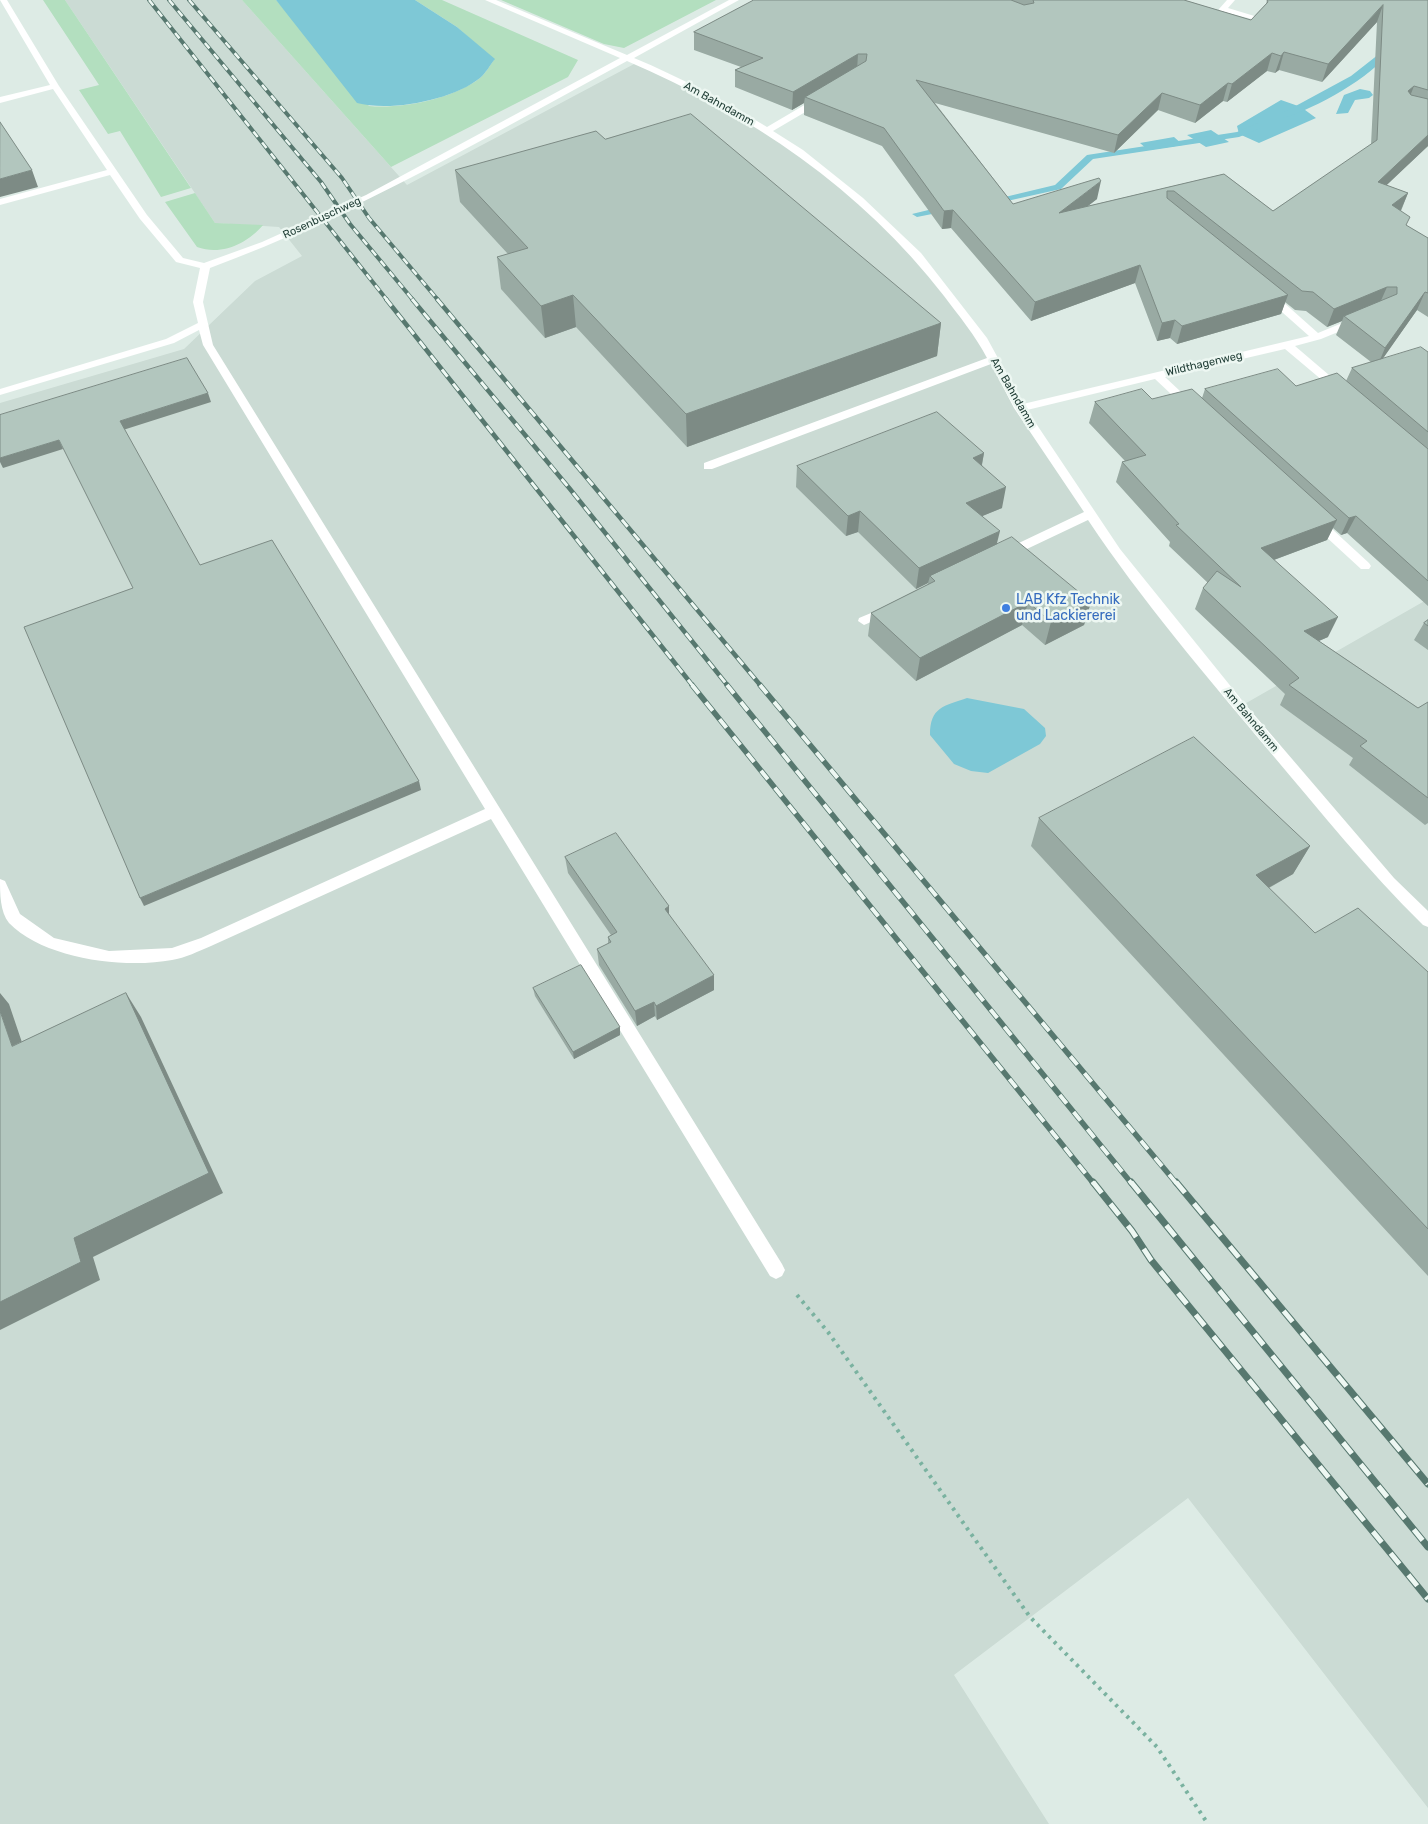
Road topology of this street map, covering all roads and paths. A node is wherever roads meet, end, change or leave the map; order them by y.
1 (3, 0) edge
2 (489, 0) edge
3 (735, 0) edge
4 (1231, 0) edge
5 (1243, 34) edge
6 (627, 59) junction
7 (55, 86) junction
8 (830, 94) edge
9 (0, 100) edge
10 (767, 131) junction
11 (112, 172) junction
12 (0, 202) edge
13 (205, 266) junction
14 (1259, 287) edge
15 (1368, 316) edge
16 (203, 324) junction
17 (1317, 337) junction
18 (1287, 345) junction
19 (994, 359) junction
20 (1157, 375) junction
21 (0, 392) edge
22 (1346, 396) edge
23 (1020, 408) junction
24 (1199, 414) edge
25 (708, 466) dead end
26 (1305, 511) edge
27 (1090, 514) junction
28 (995, 559) edge
29 (1365, 566) dead end
30 (899, 605) edge
31 (864, 621) dead end
32 (494, 811) junction
33 (0, 885) edge
34 (1428, 921) edge
35 (776, 1270) joint
36 (1208, 1824) edge

1 - 7 street
2 - 6 street, Am Bahndamm
3 - 6 street, Rosenbuschweg
4 - 5 street
6 - 10 street, Am Bahndamm
6 - 13 street, Rosenbuschweg
7 - 9 street
7 - 11 street
8 - 10 street
10 - 19 street, Am Bahndamm
11 - 12 street
11 - 13 street
13 - 16 street
14 - 17 street
15 - 17 street, Wildthagenweg
16 - 21 street
16 - 32 street
17 - 18 street, Wildthagenweg
18 - 20 street, Wildthagenweg
18 - 22 street
19 - 23 street, Am Bahndamm
19 - 25 street
20 - 23 street, Wildthagenweg
20 - 24 street
23 - 27 street, Am Bahndamm
26 - 29 street
27 - 28 street
27 - 34 street, Am Bahndamm
30 - 31 street
32 - 33 street
32 - 35 street
35 - 36 path

